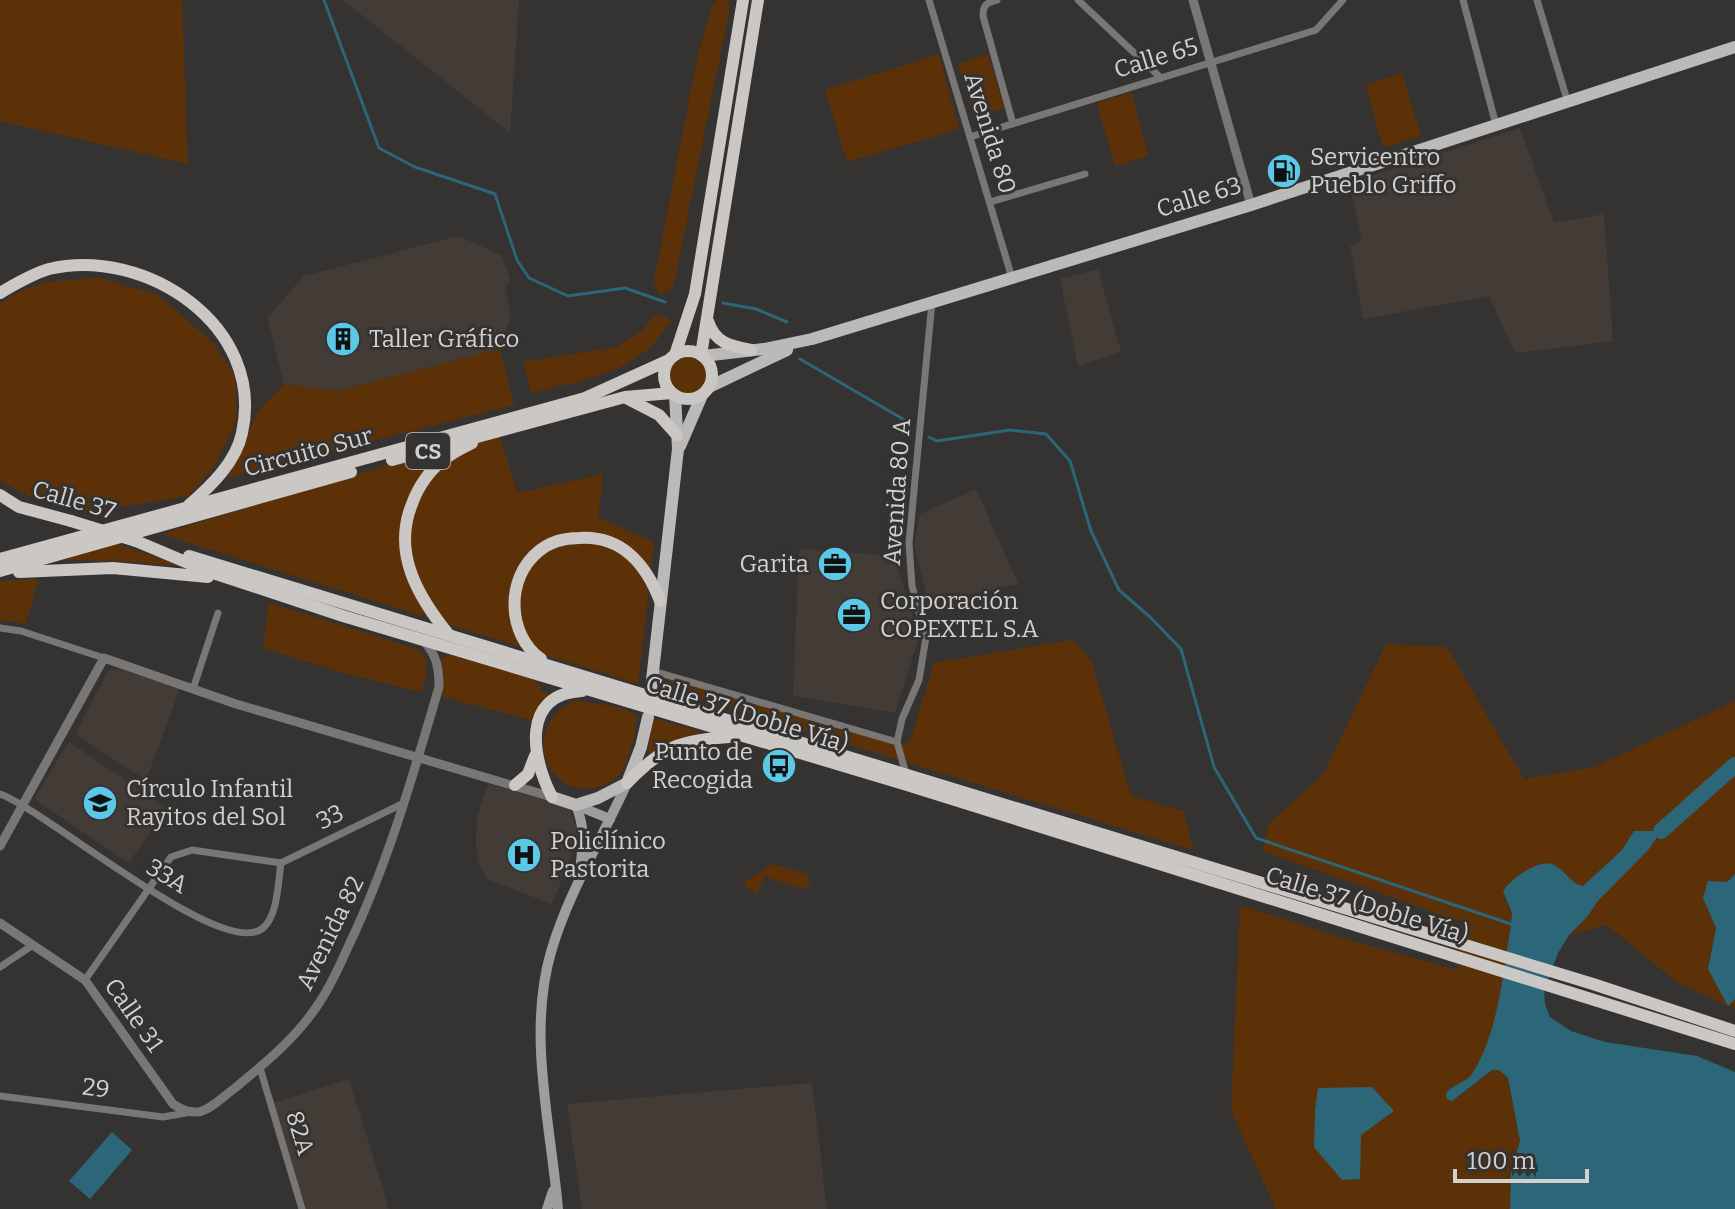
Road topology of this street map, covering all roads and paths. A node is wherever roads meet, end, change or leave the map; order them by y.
1 (743, 0) edge
2 (758, 0) edge
3 (929, 0) edge
4 (997, 0) edge
5 (1078, 0) edge
6 (1193, 0) edge
7 (1343, 0) edge
8 (1463, 0) edge
9 (1537, 0) edge
10 (1735, 47) edge
11 (1209, 63) junction
12 (1161, 78) junction
13 (1568, 103) junction
14 (1013, 124) junction
15 (1497, 126) junction
16 (970, 137) junction
17 (1085, 174) dead end
18 (990, 202) junction
19 (1251, 205) junction
20 (1012, 278) junction
21 (0, 293) edge
22 (932, 302) junction
23 (707, 316) junction
24 (685, 326) junction
25 (812, 339) junction
26 (751, 350) junction
27 (702, 355) junction
28 (672, 358) junction
29 (622, 383) junction
30 (705, 391) junction
31 (674, 394) junction
32 (625, 397) junction
33 (488, 434) junction
34 (678, 442) junction
35 (0, 498) edge
36 (183, 509) junction
37 (136, 541) junction
38 (0, 559) edge
39 (0, 572) edge
40 (243, 583) junction
41 (660, 601) junction
42 (218, 613) dead end
43 (0, 628) edge
44 (449, 635) junction
45 (421, 639) junction
46 (104, 658) junction
47 (550, 665) junction
48 (653, 671) junction
49 (193, 689) junction
50 (651, 689) dead end
51 (591, 691) junction
52 (648, 717) dead end
53 (740, 736) junction
54 (897, 742) junction
55 (535, 754) junction
56 (417, 758) junction
57 (906, 774) junction
58 (627, 783) junction
59 (515, 785) junction
60 (0, 794) edge
61 (552, 797) junction
62 (404, 803) junction
63 (576, 805) junction
64 (24, 806) junction
65 (610, 819) junction
66 (0, 846) edge
67 (281, 863) junction
68 (147, 888) junction
69 (578, 889) junction
70 (0, 923) edge
71 (33, 945) junction
72 (1450, 948) junction
73 (0, 967) edge
74 (85, 980) junction
75 (1591, 990) junction
76 (1735, 1031) edge
77 (1735, 1044) edge
78 (260, 1068) junction
79 (0, 1096) edge
80 (186, 1113) junction
81 (556, 1181) junction
82 (302, 1209) edge
83 (547, 1209) edge
84 (558, 1209) edge

1 - 24 highway
2 - 23 highway
3 - 16 street, Avenida 80
4 - 14 street
5 - 12 street
6 - 11 street
7 - 11 street, Calle 65
8 - 15 street
9 - 13 street
10 - 13 main road, Calle 63
11 - 12 street, Calle 65
11 - 19 street
12 - 14 street, Calle 65
13 - 15 main road, Calle 63
14 - 16 street, Calle 65
15 - 19 main road, Calle 63
16 - 18 street, Avenida 80
17 - 18 street
18 - 20 street, Avenida 80
19 - 20 main road, Calle 63
20 - 22 main road, Calle 63
21 - 36 highway
22 - 25 main road, Calle 63
22 - 54 street, Avenida 80 A
23 - 26 highway
23 - 27 highway
24 - 28 highway
24 - 29 highway
25 - 26 main road, Calle 63
25 - 30 main road, Calle 63
26 - 27 main road, Calle 63
27 - 28 highway, CS
27 - 30 highway
28 - 29 highway, Circuito Sur / CS
28 - 31 highway
29 - 36 highway, Circuito Sur / CS
30 - 31 highway, CS
30 - 34 main road
31 - 32 highway, Circuito Sur / CS
31 - 34 main road
32 - 33 highway, Circuito Sur / CS
32 - 34 highway
33 - 39 highway, Circuito Sur / CS
33 - 44 highway
34 - 41 main road
35 - 37 highway, Calle 37, bridge
36 - 38 highway, Circuito Sur / CS
37 - 40 highway, Calle 37 (Doble Vía)
37 - 44 highway
39 - 40 highway
40 - 45 highway, Calle 37 (Doble Vía)
41 - 47 highway
41 - 48 main road
42 - 49 street
43 - 46 street
44 - 47 highway
45 - 51 highway, Calle 37 (Doble Vía)
45 - 56 street, Avenida 82
46 - 49 street
46 - 64 street
47 - 57 highway, Calle 37 (Doble Vía)
48 - 50 main road
48 - 54 street
49 - 56 street
51 - 53 highway, Calle 37 (Doble Vía)
51 - 55 highway
52 - 58 main road
53 - 58 highway
53 - 72 highway, Calle 37 (Doble Vía)
54 - 57 street
55 - 59 highway
55 - 61 highway
56 - 59 street
56 - 62 street, Avenida 82
57 - 72 highway, Calle 37 (Doble Vía)
58 - 63 main road
58 - 65 main road
59 - 61 street
60 - 64 street, 33A
61 - 63 main road
62 - 67 street, 33
62 - 78 street, Avenida 82
63 - 65 main road
63 - 69 main road
64 - 66 street
64 - 68 street, 33A
65 - 69 main road
67 - 68 street
67 - 68 street, 33A
68 - 74 street
69 - 81 main road
70 - 71 street, Calle 31
71 - 73 street
71 - 74 street, Calle 31
72 - 75 highway, Calle 37 (Doble Vía)
74 - 80 street, Calle 31
75 - 76 highway, Calle 37 (Doble Vía)
75 - 77 highway, Calle 37 (Doble Vía)
78 - 80 street, Avenida 82
78 - 82 street, 82A
79 - 80 street, 29
81 - 83 main road
81 - 84 main road

